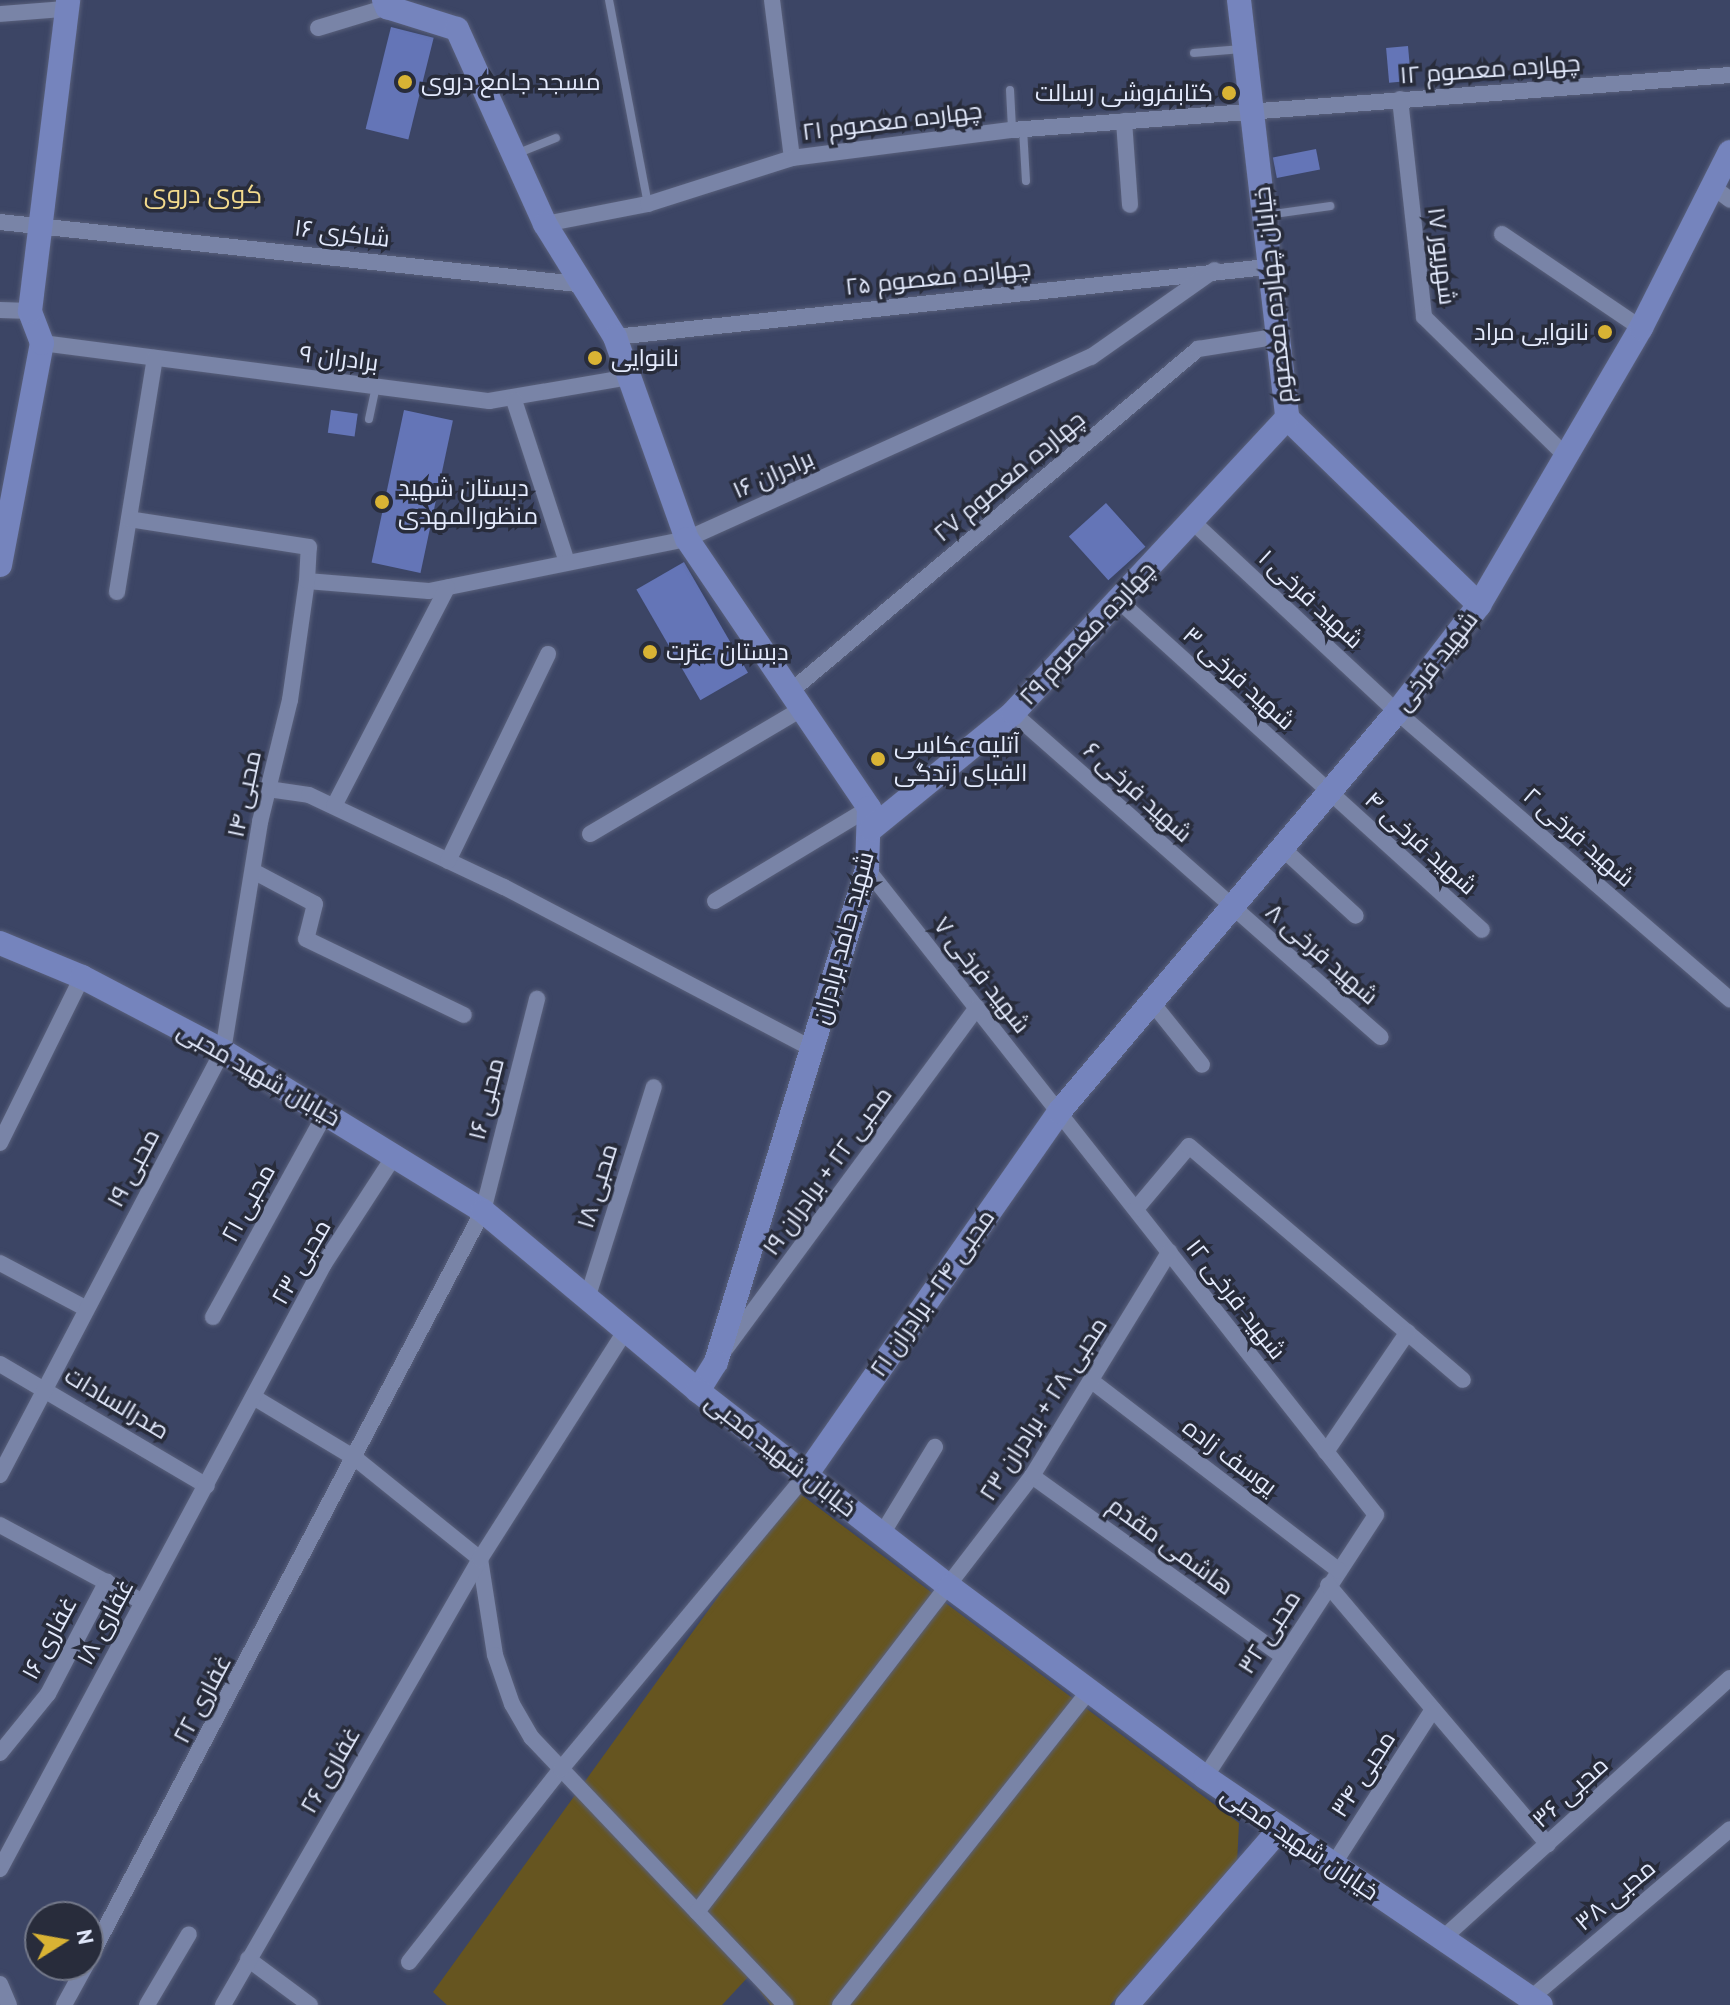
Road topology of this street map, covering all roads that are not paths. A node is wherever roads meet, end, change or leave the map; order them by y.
1 (609, 0) edge
2 (772, 0) edge
3 (1239, 0) edge
4 (66, 4) edge
5 (386, 4) edge
6 (0, 14) edge
7 (318, 28) dead end
8 (1246, 49) junction
9 (1194, 53) dead end
10 (1730, 75) edge
11 (1010, 90) dead end
12 (1400, 99) junction
13 (1253, 110) junction
14 (1124, 121) junction
15 (1018, 130) junction
16 (556, 138) dead end
17 (1730, 152) edge
18 (514, 155) junction
19 (792, 158) junction
20 (1026, 181) dead end
21 (1721, 193) edge
22 (648, 204) junction
23 (1130, 205) dead end
24 (1330, 206) dead end
25 (1263, 215) junction
26 (0, 222) edge
27 (45, 223) junction
28 (545, 224) junction
29 (1502, 234) dead end
30 (1267, 267) junction
31 (1215, 270) junction
32 (587, 285) junction
33 (0, 310) edge
34 (30, 311) junction
35 (1641, 328) junction
36 (615, 337) junction
37 (1275, 337) junction
38 (42, 343) junction
39 (155, 358) junction
40 (629, 377) junction
41 (376, 386) junction
42 (514, 400) junction
43 (1287, 418) junction
44 (369, 419) dead end
45 (1567, 457) junction
46 (129, 519) junction
47 (1192, 521) junction
48 (687, 539) junction
49 (567, 562) junction
50 (0, 565) edge
51 (307, 581) junction
52 (447, 588) junction
53 (117, 592) dead end
54 (1118, 600) junction
55 (1479, 605) junction
56 (548, 654) dead end
57 (796, 700) junction
58 (1397, 712) junction
59 (1013, 713) junction
60 (268, 789) junction
61 (1328, 792) junction
62 (334, 806) junction
63 (870, 819) junction
64 (590, 834) dead end
65 (1282, 848) junction
66 (448, 861) junction
67 (867, 869) junction
68 (253, 871) junction
69 (715, 901) dead end
70 (1232, 908) junction
71 (1356, 916) dead end
72 (1482, 930) dead end
73 (0, 943) edge
74 (82, 977) junction
75 (537, 999) dead end
76 (1730, 999) edge
77 (1150, 1000) junction
78 (977, 1008) junction
79 (464, 1015) dead end
80 (1380, 1037) dead end
81 (813, 1049) junction
82 (223, 1051) junction
83 (1202, 1065) dead end
84 (654, 1087) dead end
85 (326, 1112) junction
86 (1059, 1112) junction
87 (0, 1143) edge
88 (396, 1153) junction
89 (1136, 1209) junction
90 (483, 1211) junction
91 (1169, 1252) junction
92 (0, 1263) edge
93 (587, 1299) junction
94 (85, 1308) junction
95 (213, 1317) dead end
96 (625, 1331) junction
97 (1408, 1332) junction
98 (716, 1362) junction
99 (0, 1364) edge
100 (1463, 1380) dead end
101 (1093, 1382) junction
102 (43, 1387) junction
103 (698, 1391) junction
104 (255, 1398) junction
105 (935, 1447) dead end
106 (1326, 1452) junction
107 (355, 1458) junction
108 (0, 1475) edge
109 (806, 1475) junction
110 (1032, 1476) junction
111 (207, 1486) junction
112 (1376, 1515) joint
113 (0, 1525) edge
114 (882, 1534) junction
115 (480, 1559) junction
116 (1339, 1571) junction
117 (107, 1581) junction
118 (1328, 1585) junction
119 (950, 1587) junction
120 (143, 1602) junction
121 (1281, 1655) junction
122 (1730, 1678) edge
123 (1089, 1691) junction
124 (1433, 1709) junction
125 (0, 1753) edge
126 (561, 1769) junction
127 (1205, 1777) junction
128 (1280, 1829) junction
129 (1730, 1829) edge
130 (1548, 1844) junction
131 (1333, 1865) junction
132 (0, 1869) edge
133 (697, 1912) junction
134 (104, 1931) edge
135 (189, 1934) dead end
136 (1441, 1940) junction
137 (248, 1959) junction
138 (409, 1962) dead end
139 (77, 1981) edge
140 (0, 1984) edge
141 (1536, 2002) edge
142 (9, 2005) edge
143 (64, 2005) edge
144 (147, 2005) edge
145 (223, 2005) edge
146 (310, 2005) edge
147 (785, 2005) edge
148 (840, 2005) edge
149 (1127, 2005) edge

1 - 22 lane
2 - 19 street
3 - 8 street, خیابان چهارده معصوم
4 - 6 street
4 - 27 street
5 - 7 street
5 - 18 street
8 - 9 lane
8 - 13 street, خیابان چهارده معصوم
10 - 12 street, چهارده معصوم ۱۲
11 - 15 lane
12 - 13 street, چهارده معصوم ۱۲
12 - 45 street, ۱۷ شهریور
13 - 14 street, چهارده معصوم ۲۱
13 - 25 street, خیابان چهارده معصوم
14 - 15 street, چهارده معصوم ۲۱
14 - 23 street
15 - 19 street, چهارده معصوم ۲۱
15 - 20 lane
16 - 18 lane
17 - 21 street, شهید فرخی
18 - 28 street
19 - 22 street, چهارده معصوم ۲۱
21 - 35 street, شهید فرخی
22 - 28 street, چهارده معصوم ۲۱
24 - 25 lane
25 - 30 street, خیابان چهارده معصوم
26 - 27 street, شاکری ۱۶
27 - 32 street, شاکری ۱۶
27 - 34 street
28 - 32 street
29 - 35 street
30 - 31 street, چهارده معصوم ۲۵
30 - 37 street, خیابان چهارده معصوم
31 - 36 street, چهارده معصوم ۲۵
31 - 48 street, برادران ۱۶
32 - 36 street
33 - 34 street
34 - 38 street
35 - 45 street, شهید فرخی
36 - 40 street
37 - 43 street, خیابان چهارده معصوم
37 - 57 street, چهارده معصوم ۲۷
38 - 39 street, برادران ۹
38 - 50 street
39 - 41 street, برادران ۹
39 - 46 street
40 - 42 street, برادران ۹
40 - 48 street
41 - 42 street, برادران ۹
41 - 44 lane
42 - 49 street
43 - 47 street, چهارده معصوم ۲۹
43 - 55 street, خیابان چهارده معصوم
45 - 55 street, شهید فرخی
46 - 51 street, محبی ۱۴
46 - 53 street
47 - 54 street, چهارده معصوم ۲۹
47 - 58 street, شهید فرخی ۱
48 - 49 street, برادران ۱۶
48 - 57 street
49 - 52 street, برادران ۱۶
51 - 52 street, برادران ۱۶
51 - 60 street, محبی ۱۴
52 - 62 street
54 - 59 street, چهارده معصوم ۲۹
54 - 61 street, شهید فرخی ۳
55 - 58 street, شهید فرخی
56 - 66 street
57 - 63 street
57 - 64 street, چهارده معصوم ۲۷
58 - 61 street, شهید فرخی
58 - 76 street, شهید فرخی ۲
59 - 63 street, چهارده معصوم ۲۹
59 - 70 street, شهید فرخی ۶
60 - 62 street
60 - 68 street, محبی ۱۴
61 - 65 street, شهید فرخی
61 - 72 street, شهید فرخی ۴
62 - 66 street
63 - 67 street, شهید حامد برادران
63 - 69 street
65 - 70 street, شهید فرخی
65 - 71 street
66 - 81 street
67 - 78 street, شهید فرخی ۷
67 - 81 street, شهید حامد برادران
68 - 79 street
68 - 82 street, محبی ۱۴
70 - 77 street, شهید فرخی
70 - 80 street, شهید فرخی ۸
73 - 74 street, خیابان شهید محبی
74 - 82 street, خیابان شهید محبی
74 - 87 street
75 - 90 street, محبی ۱۶
77 - 83 street
77 - 86 street, شهید فرخی
78 - 86 street, شهید فرخی ۷
78 - 98 street, محبی ۲۲ + برادران ۱۹
81 - 98 street, شهید حامد برادران
82 - 85 street, خیابان شهید محبی
82 - 94 street, محبی ۱۹
84 - 93 street, محبی ۱۸
85 - 88 street, خیابان شهید محبی
85 - 95 street, محبی ۲۱
86 - 89 street, شهید فرخی ۱۲
86 - 109 street, محبی ۲۴ - برادران ۲۱
88 - 90 street, خیابان شهید محبی
88 - 104 street, محبی ۲۳
89 - 91 street, شهید فرخی ۱۲
89 - 97 street
90 - 93 street, خیابان شهید محبی
90 - 107 street, محبی ۱۶
91 - 101 street, محبی ۲۸ + برادران ۲۳
91 - 106 street, شهید فرخی ۱۲
92 - 94 street
93 - 96 street, خیابان شهید محبی
94 - 102 street, محبی ۱۹
96 - 103 street, خیابان شهید محبی
96 - 115 street, غفاری ۲۶
97 - 100 street
97 - 106 street
98 - 103 street, شهید حامد برادران
99 - 102 street, صدرالسادات
101 - 110 street, محبی ۲۸ + برادران ۲۳
101 - 116 street, یوسف زاده
102 - 108 street, محبی ۱۹
102 - 111 street, صدرالسادات
103 - 109 street, خیابان شهید محبی
104 - 107 street
104 - 111 street, غفاری ۱۸
105 - 114 street
106 - 112 street, شهید فرخی ۱۲
107 - 115 street
107 - 134 street, غفاری ۲۲
109 - 114 street, خیابان شهید محبی
109 - 126 street
110 - 119 street, محبی ۲۸ + برادران ۲۳
110 - 121 street, هاشمی مقدم
111 - 120 street, غفاری ۱۸
112 - 116 street, محبی ۳۲
113 - 117 street
114 - 119 street, خیابان شهید محبی
115 - 126 street
115 - 137 street, غفاری ۲۶
116 - 118 street, محبی ۳۲
117 - 120 street
117 - 125 street, غفاری ۱۶
118 - 121 street, محبی ۳۲
118 - 124 street
119 - 123 street, خیابان شهید محبی
119 - 133 street, محبی ۲۸ + برادران ۲۳
120 - 132 street, غفاری ۱۸
121 - 127 street, محبی ۳۲
122 - 130 street, محبی ۳۶
123 - 127 street, خیابان شهید محبی
123 - 148 street
124 - 130 street
124 - 131 street, محبی ۳۴
126 - 133 street
126 - 138 street
127 - 128 street, خیابان شهید محبی
128 - 131 street, خیابان شهید محبی
128 - 149 street
129 - 141 street, محبی ۳۸
130 - 136 street, محبی ۳۶
131 - 136 street, خیابان شهید محبی
133 - 147 street
135 - 144 street
136 - 141 street, خیابان شهید محبی
137 - 145 street, غفاری ۲۶
137 - 146 street
139 - 143 street, غفاری ۲۲
140 - 142 street

